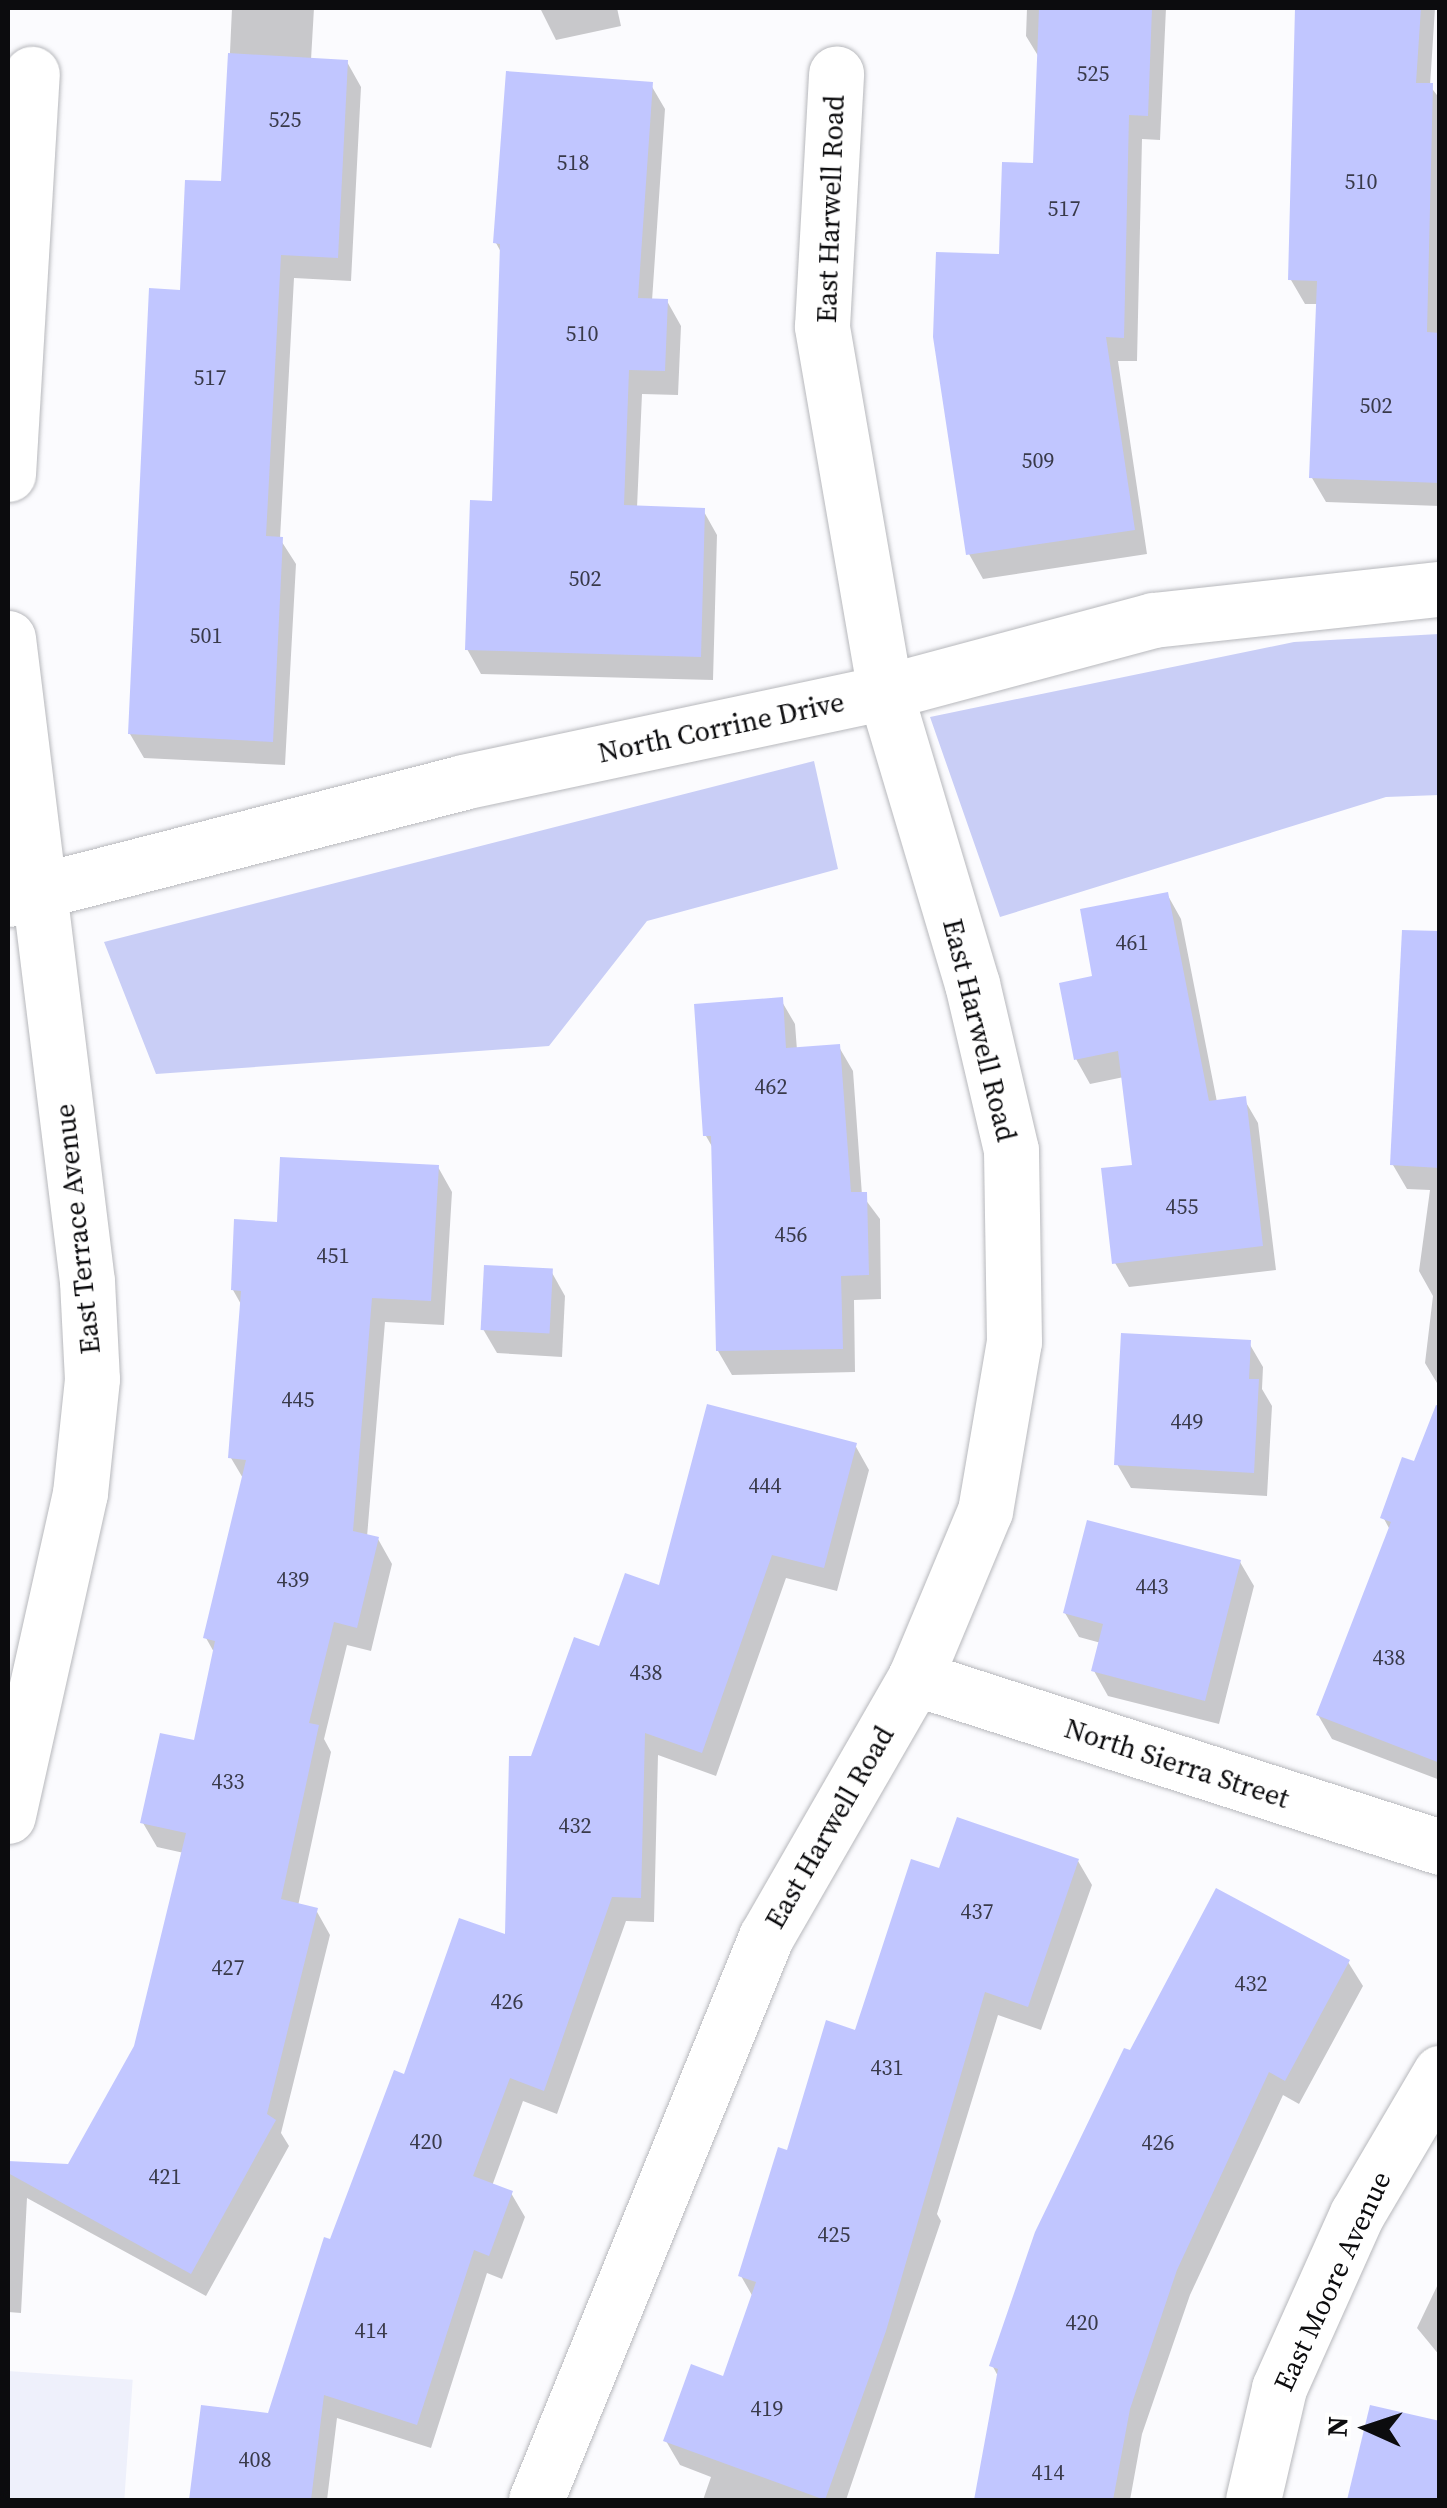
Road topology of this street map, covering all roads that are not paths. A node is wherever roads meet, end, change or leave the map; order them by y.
1 (836, 73) dead end
2 (32, 74) dead end
3 (8, 474) edge
4 (1440, 589) edge
5 (8, 638) edge
6 (885, 692) junction
7 (21, 898) edge
8 (915, 1678) junction
9 (8, 1816) edge
10 (1440, 1847) edge
11 (1440, 2073) edge
12 (536, 2500) edge
13 (1253, 2500) edge

1 - 6 street, East Harwell Road
2 - 3 street
4 - 6 street, North Corrine Drive
5 - 7 street, East Terrace Avenue
6 - 7 street, North Corrine Drive
6 - 8 street, East Harwell Road
7 - 9 street, East Terrace Avenue
8 - 10 street, North Sierra Street
8 - 12 street, East Harwell Road
11 - 13 street, East Moore Avenue

